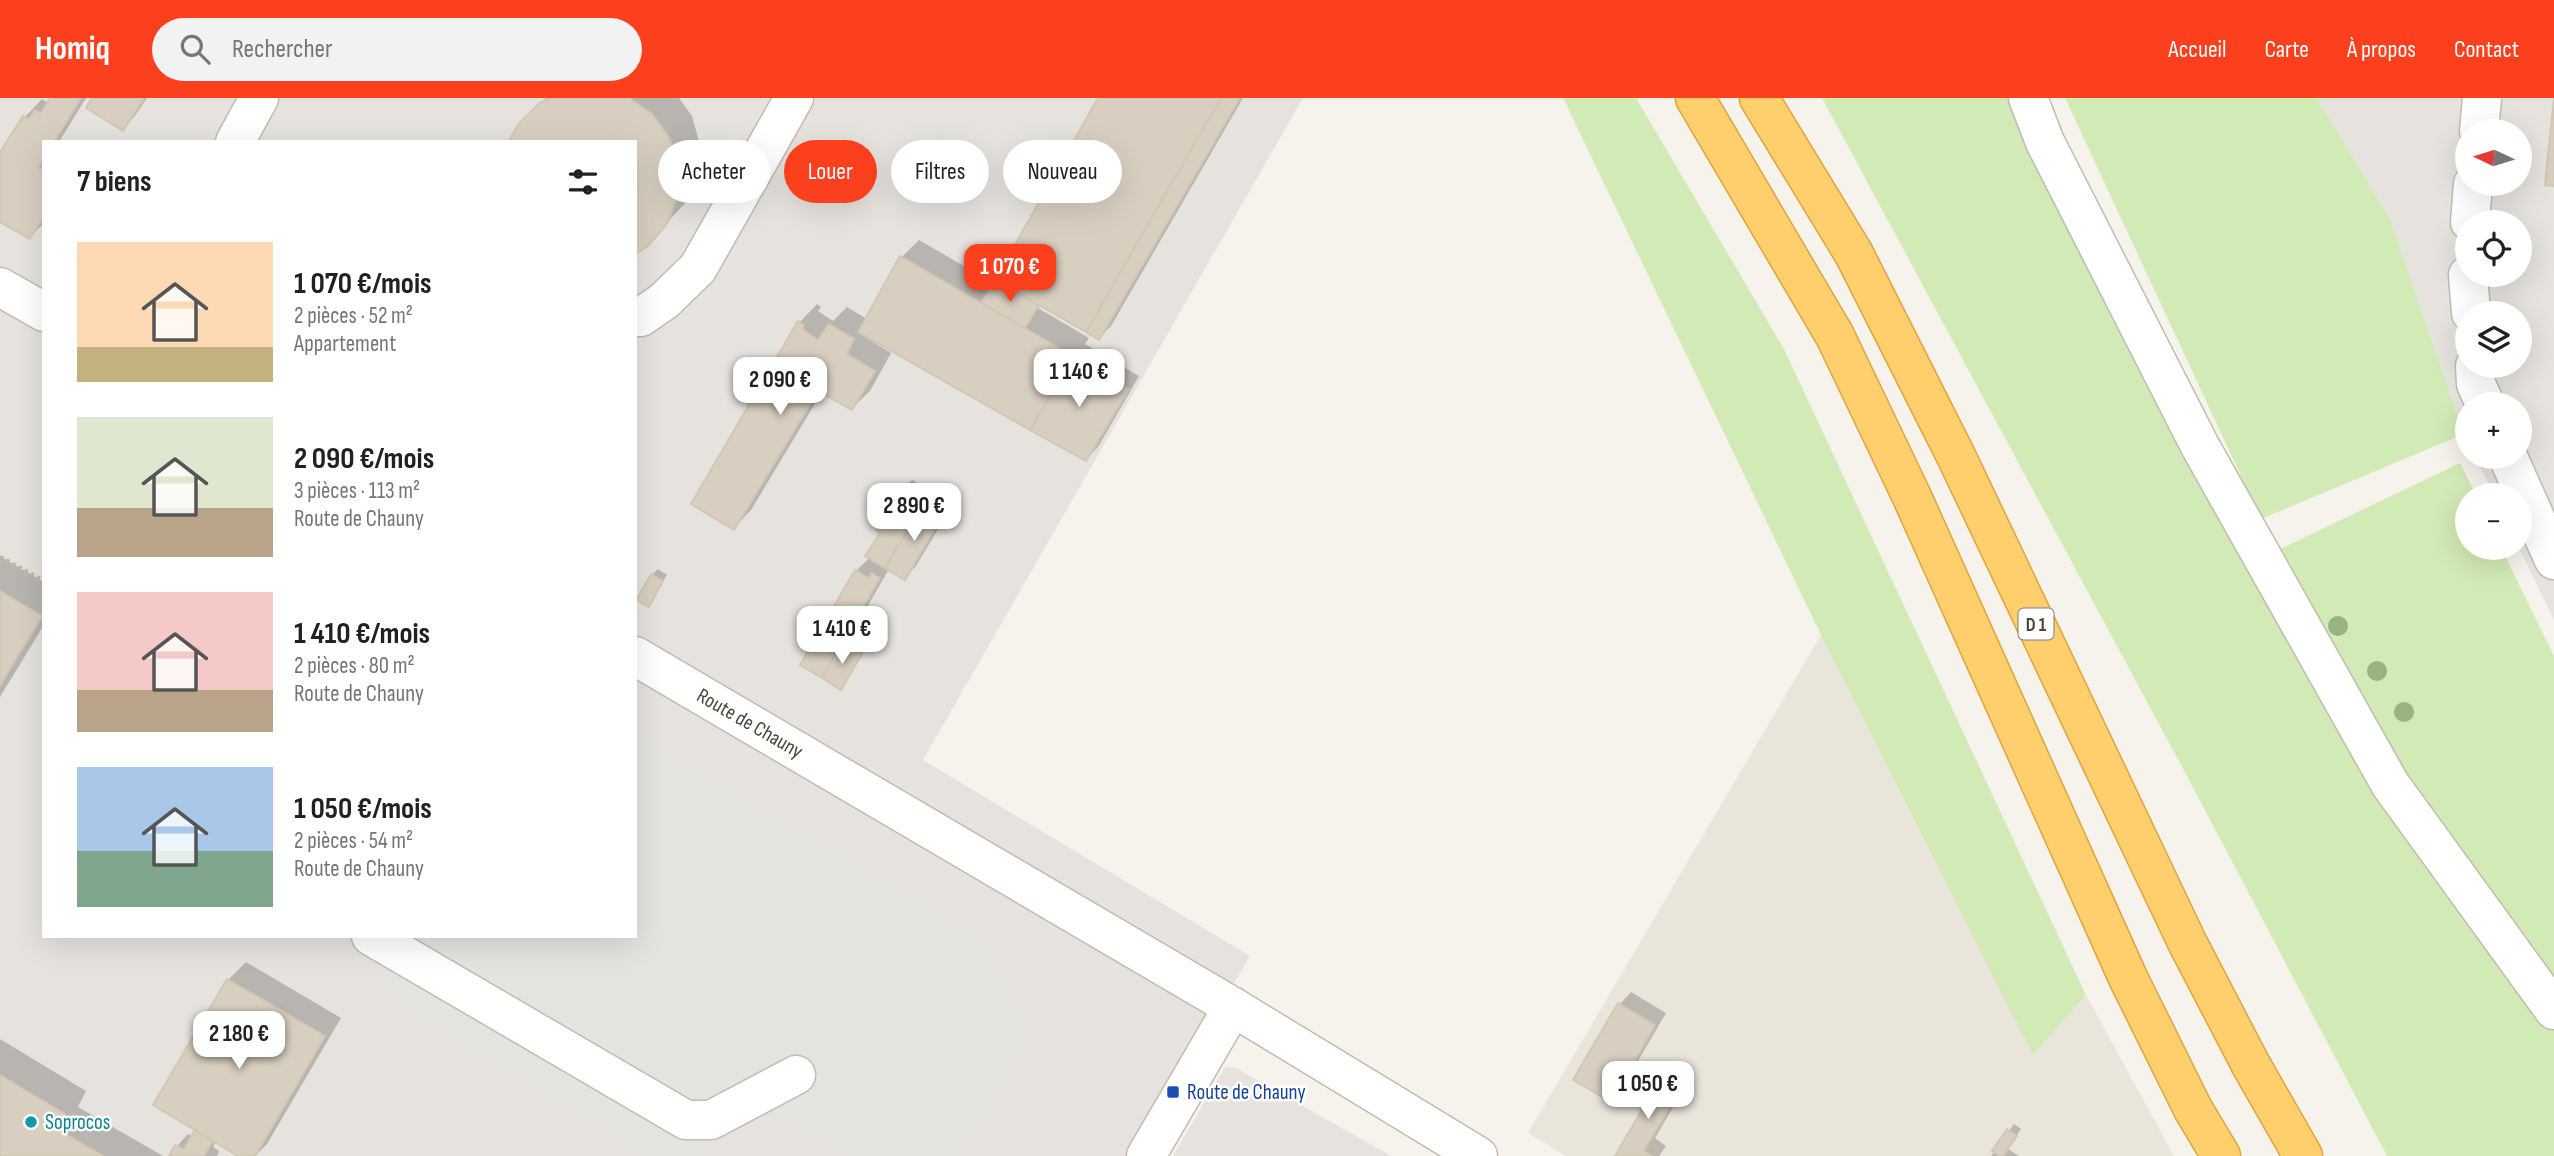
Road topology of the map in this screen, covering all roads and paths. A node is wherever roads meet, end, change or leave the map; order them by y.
1 (258, 98) edge
2 (794, 98) edge
3 (1695, 98) edge
4 (1759, 98) edge
5 (2028, 98) edge
6 (2482, 98) edge
7 (2480, 119) edge
8 (235, 140) edge
9 (0, 287) edge
10 (42, 311) edge
11 (637, 317) edge
12 (2513, 469) edge
13 (0, 557) edge
14 (2554, 560) edge
15 (42, 580) edge
16 (637, 657) edge
17 (374, 938) edge
18 (1233, 1007) junction
19 (2554, 1010) edge
20 (796, 1074) dead end
21 (1146, 1156) edge
22 (1478, 1156) edge
23 (2221, 1156) edge
24 (2303, 1156) edge

1 - 8 street
2 - 11 street
3 - 23 highway
4 - 24 highway, D 1
5 - 19 street
6 - 7 street
9 - 10 street
12 - 14 street
13 - 15 path
16 - 18 street, Route de Chauny
17 - 20 street
18 - 21 street
18 - 22 street, Route de Chauny

